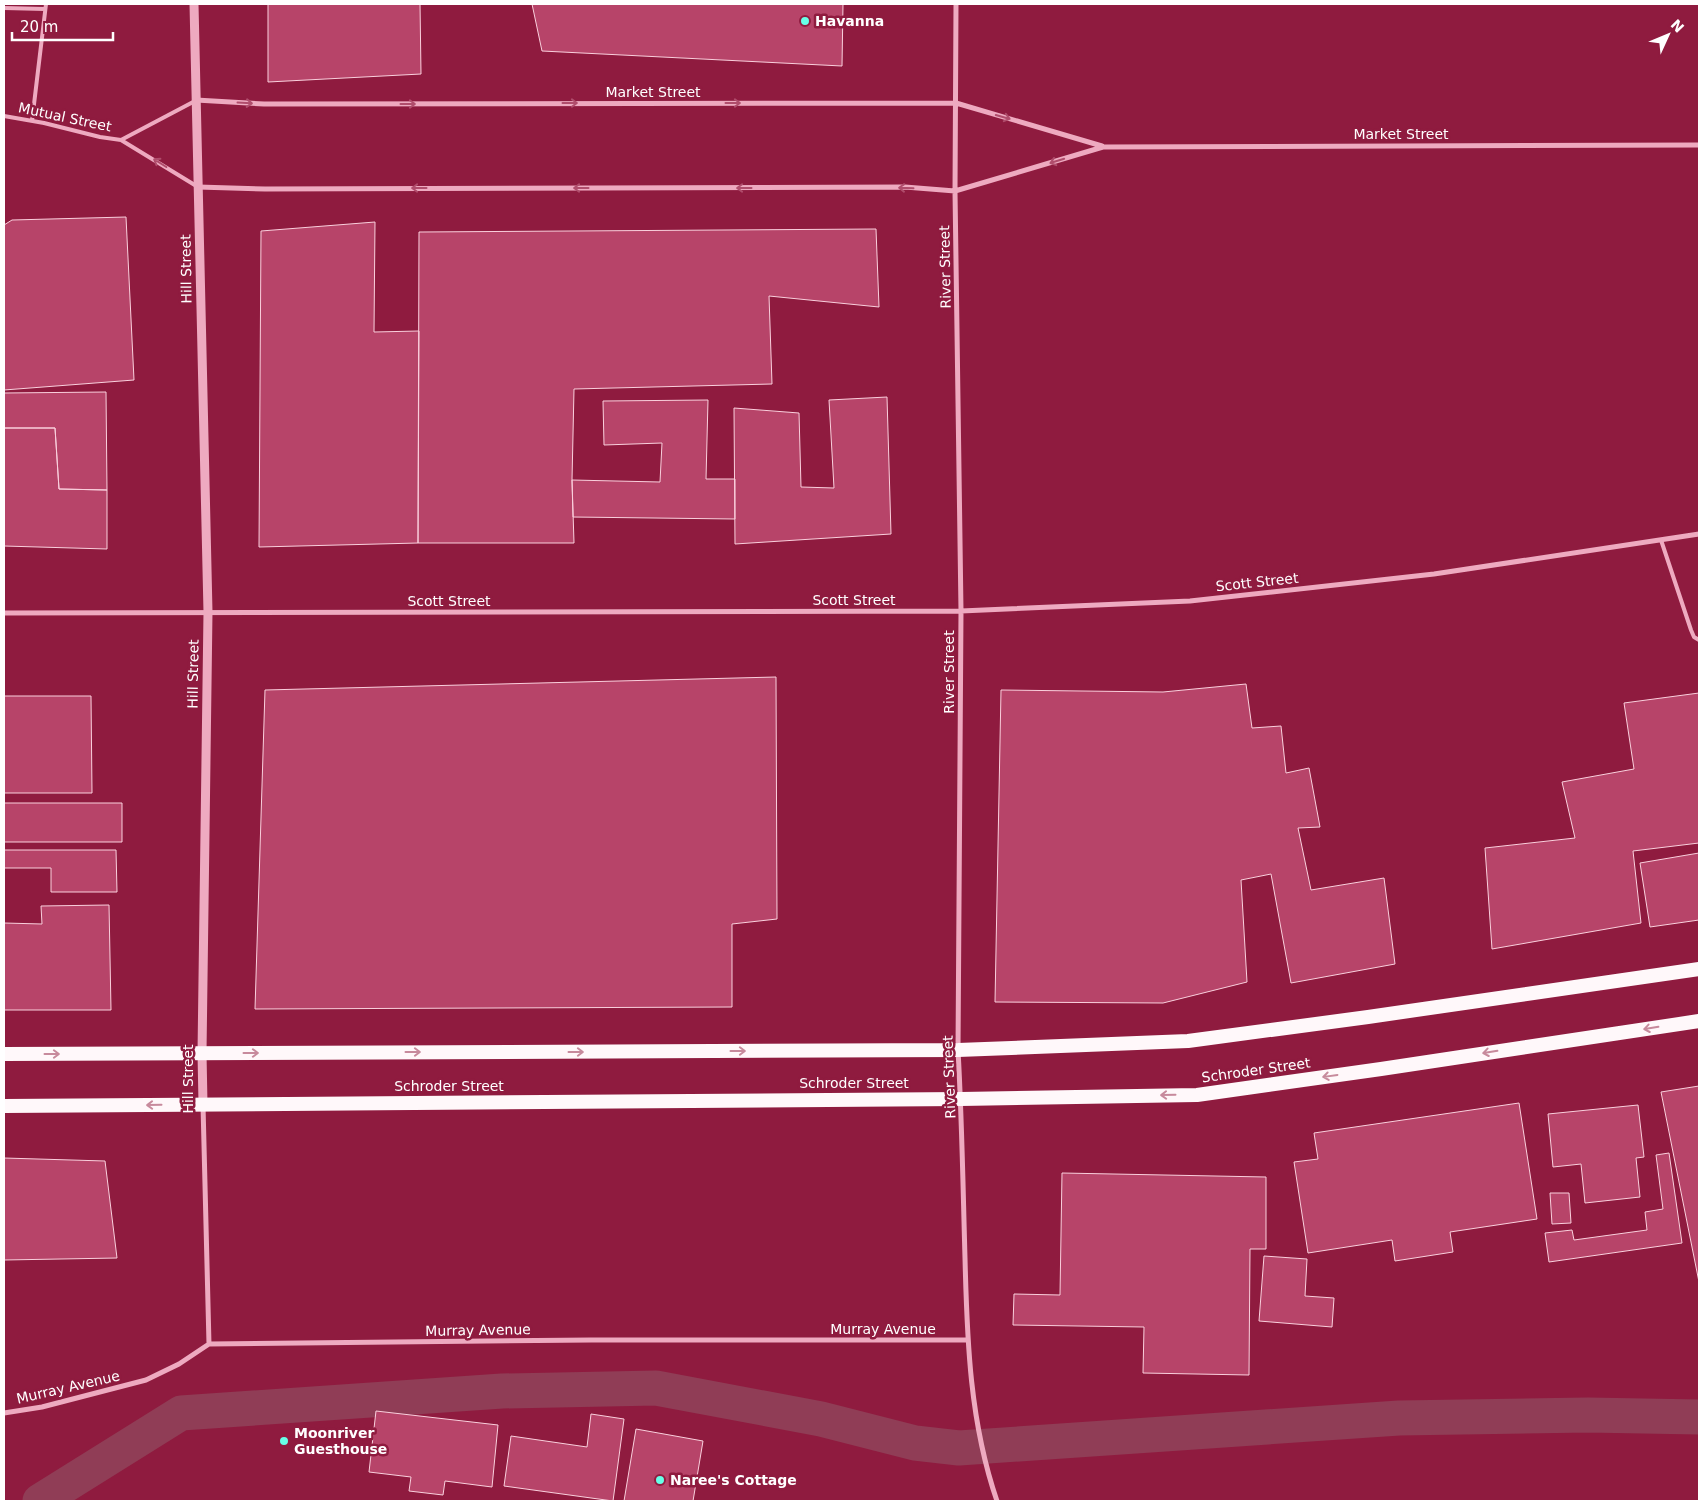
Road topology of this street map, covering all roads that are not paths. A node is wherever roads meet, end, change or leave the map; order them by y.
1 (46, 4) edge
2 (194, 4) edge
3 (956, 4) edge
4 (4, 8) edge
5 (45, 9) junction
6 (196, 100) junction
7 (956, 103) junction
8 (4, 116) edge
9 (32, 121) junction
10 (121, 140) junction
11 (1699, 145) edge
12 (1103, 147) junction
13 (198, 187) junction
14 (955, 191) junction
15 (1699, 534) edge
16 (1661, 540) junction
17 (961, 611) junction
18 (208, 612) junction
19 (4, 613) edge
20 (1699, 640) edge
21 (1699, 969) edge
22 (1699, 1020) edge
23 (958, 1050) junction
24 (202, 1053) junction
25 (4, 1054) edge
26 (961, 1099) junction
27 (203, 1104) junction
28 (4, 1106) edge
29 (967, 1340) junction
30 (209, 1344) junction
31 (4, 1413) edge
32 (997, 1499) edge

1 - 5 lane
2 - 6 street, Hill Street
3 - 7 street, River Street
4 - 5 lane
5 - 9 lane
6 -> 7 street, Market Street
6 - 10 lane, Mutual Street
6 - 13 street, Hill Street
7 -> 12 street, Market Street
7 - 14 street, River Street
8 - 9 lane, Mutual Street
9 - 10 lane, Mutual Street
13 -> 10 lane, Mutual Street
11 - 12 street, Market Street
12 -> 14 street, Market Street
14 -> 13 street, Market Street
13 - 18 street, Hill Street
14 - 17 street, River Street
15 - 16 street, Scott Street
16 - 17 street, Scott Street
16 - 20 lane
17 - 18 street, Scott Street
17 - 23 street, River Street
18 - 19 street, Scott Street
18 - 24 street, Hill Street
21 - 23 highway
22 -> 26 highway, Schroder Street
24 -> 23 highway
23 - 26 street, River Street
25 -> 24 highway
24 - 27 street, Hill Street
26 - 27 highway, Schroder Street
26 - 29 street, River Street
27 -> 28 highway, Schroder Street
27 - 30 street, Hill Street
29 - 30 street, Murray Avenue
29 - 32 street, River Street
30 - 31 street, Murray Avenue

